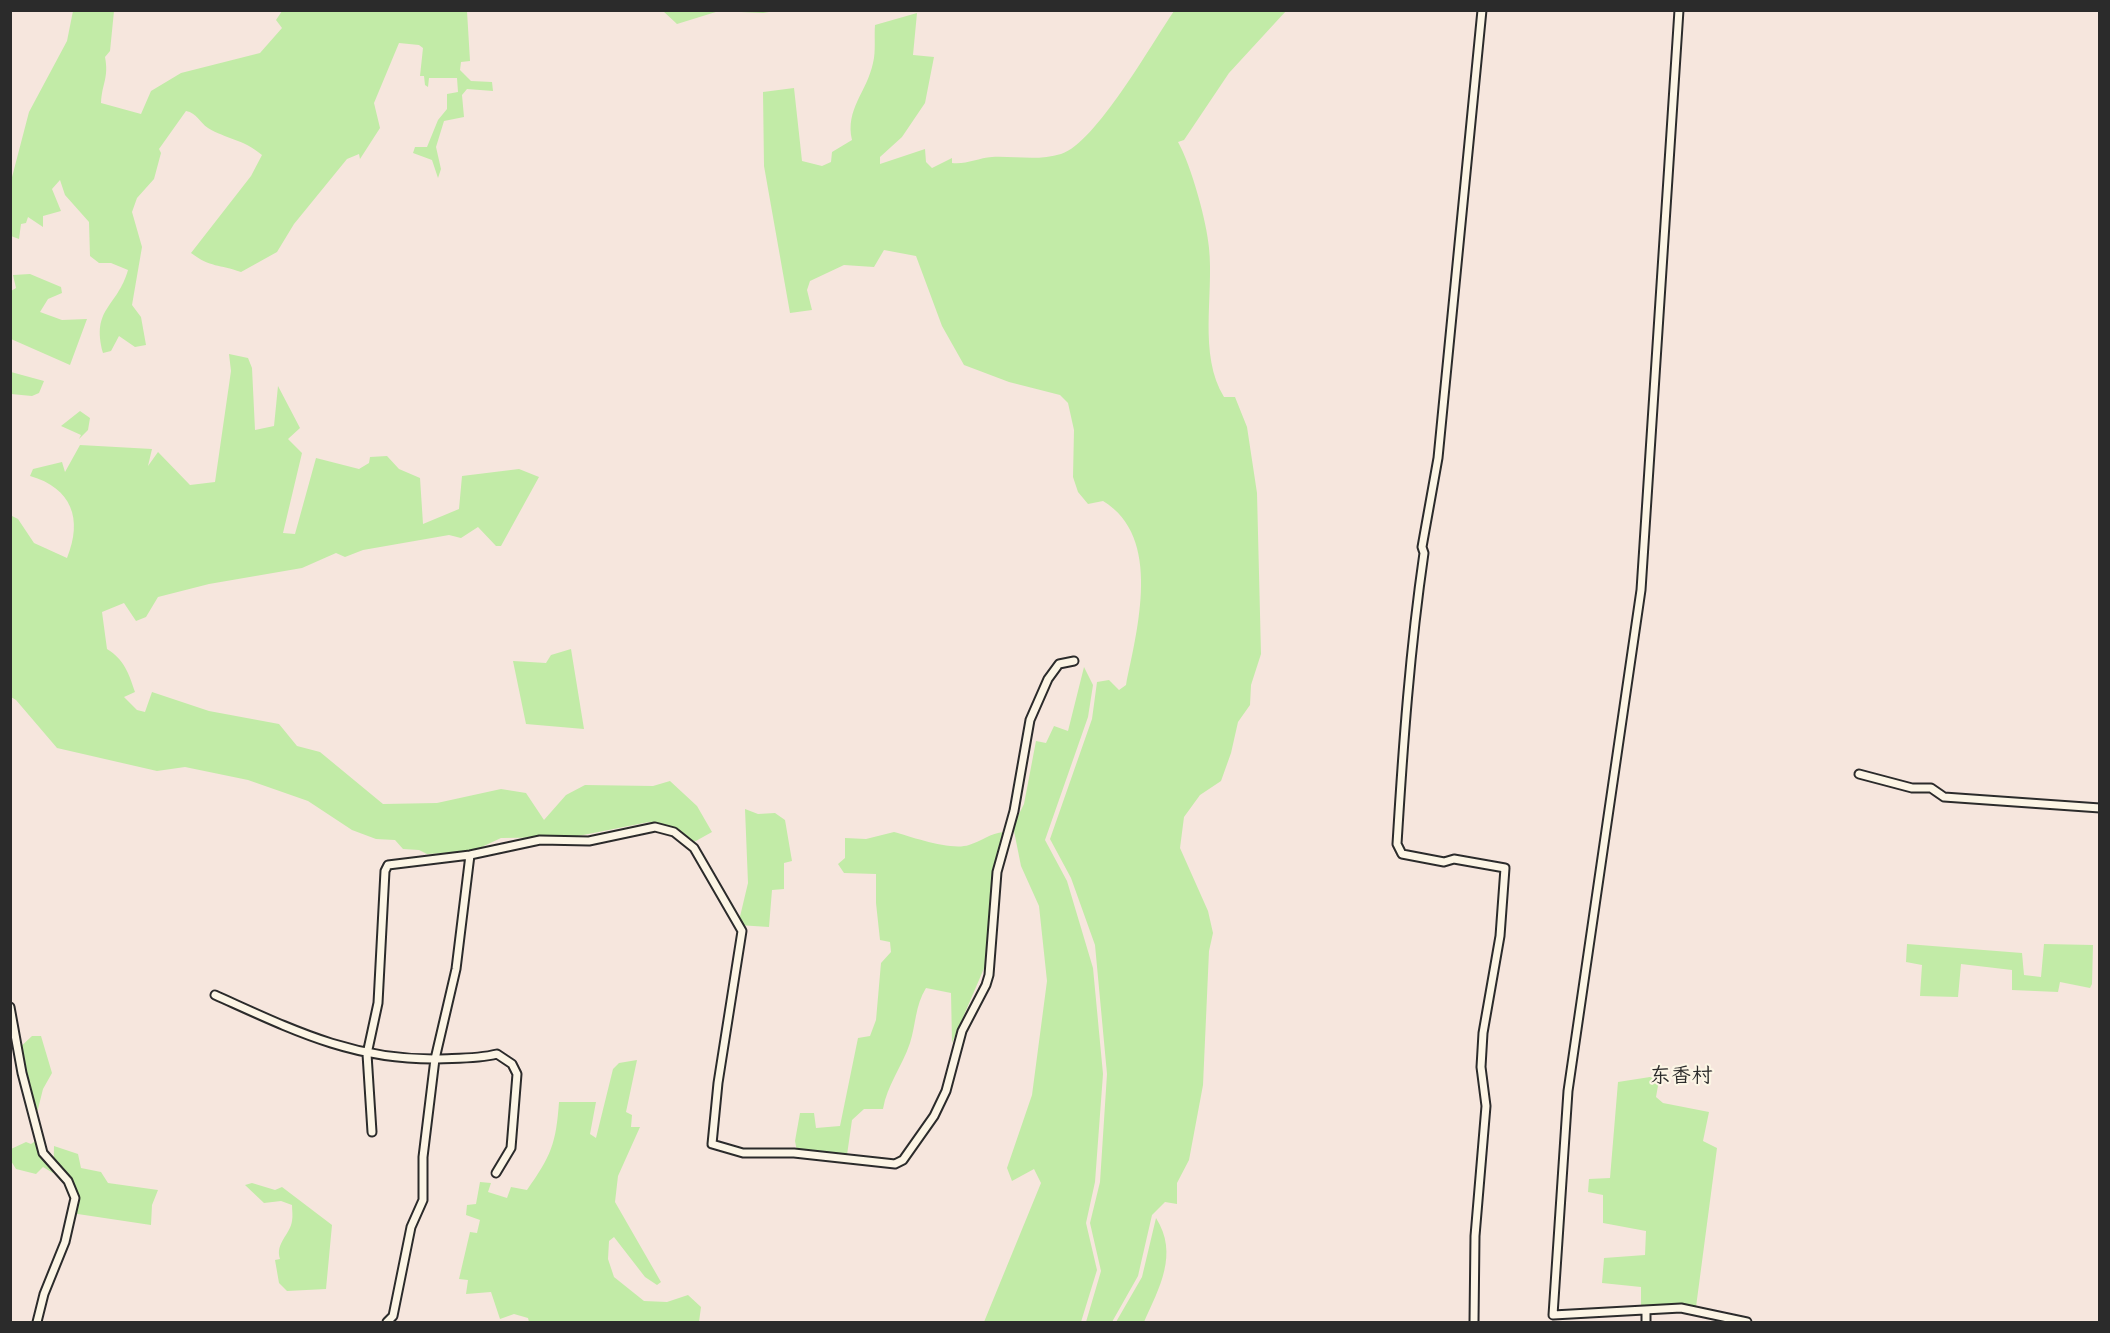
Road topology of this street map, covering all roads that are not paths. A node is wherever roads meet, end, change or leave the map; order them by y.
1 (1482, 10) edge
2 (1679, 10) edge
3 (1074, 661) dead end
4 (1859, 774) dead end
5 (2100, 808) edge
6 (470, 855) junction
7 (215, 994) dead end
8 (10, 1006) edge
9 (367, 1054) junction
10 (435, 1059) junction
11 (372, 1132) dead end
12 (496, 1173) dead end
13 (1646, 1310) junction
14 (37, 1323) edge
15 (387, 1323) edge
16 (1474, 1323) edge
17 (1646, 1323) edge
18 (1747, 1323) edge

1 - 16 street
2 - 13 street
3 - 6 street
4 - 5 street
6 - 9 street
6 - 10 street
7 - 9 street
8 - 14 street
9 - 10 street
9 - 11 street
10 - 12 street
10 - 15 street
13 - 17 street
13 - 18 street

